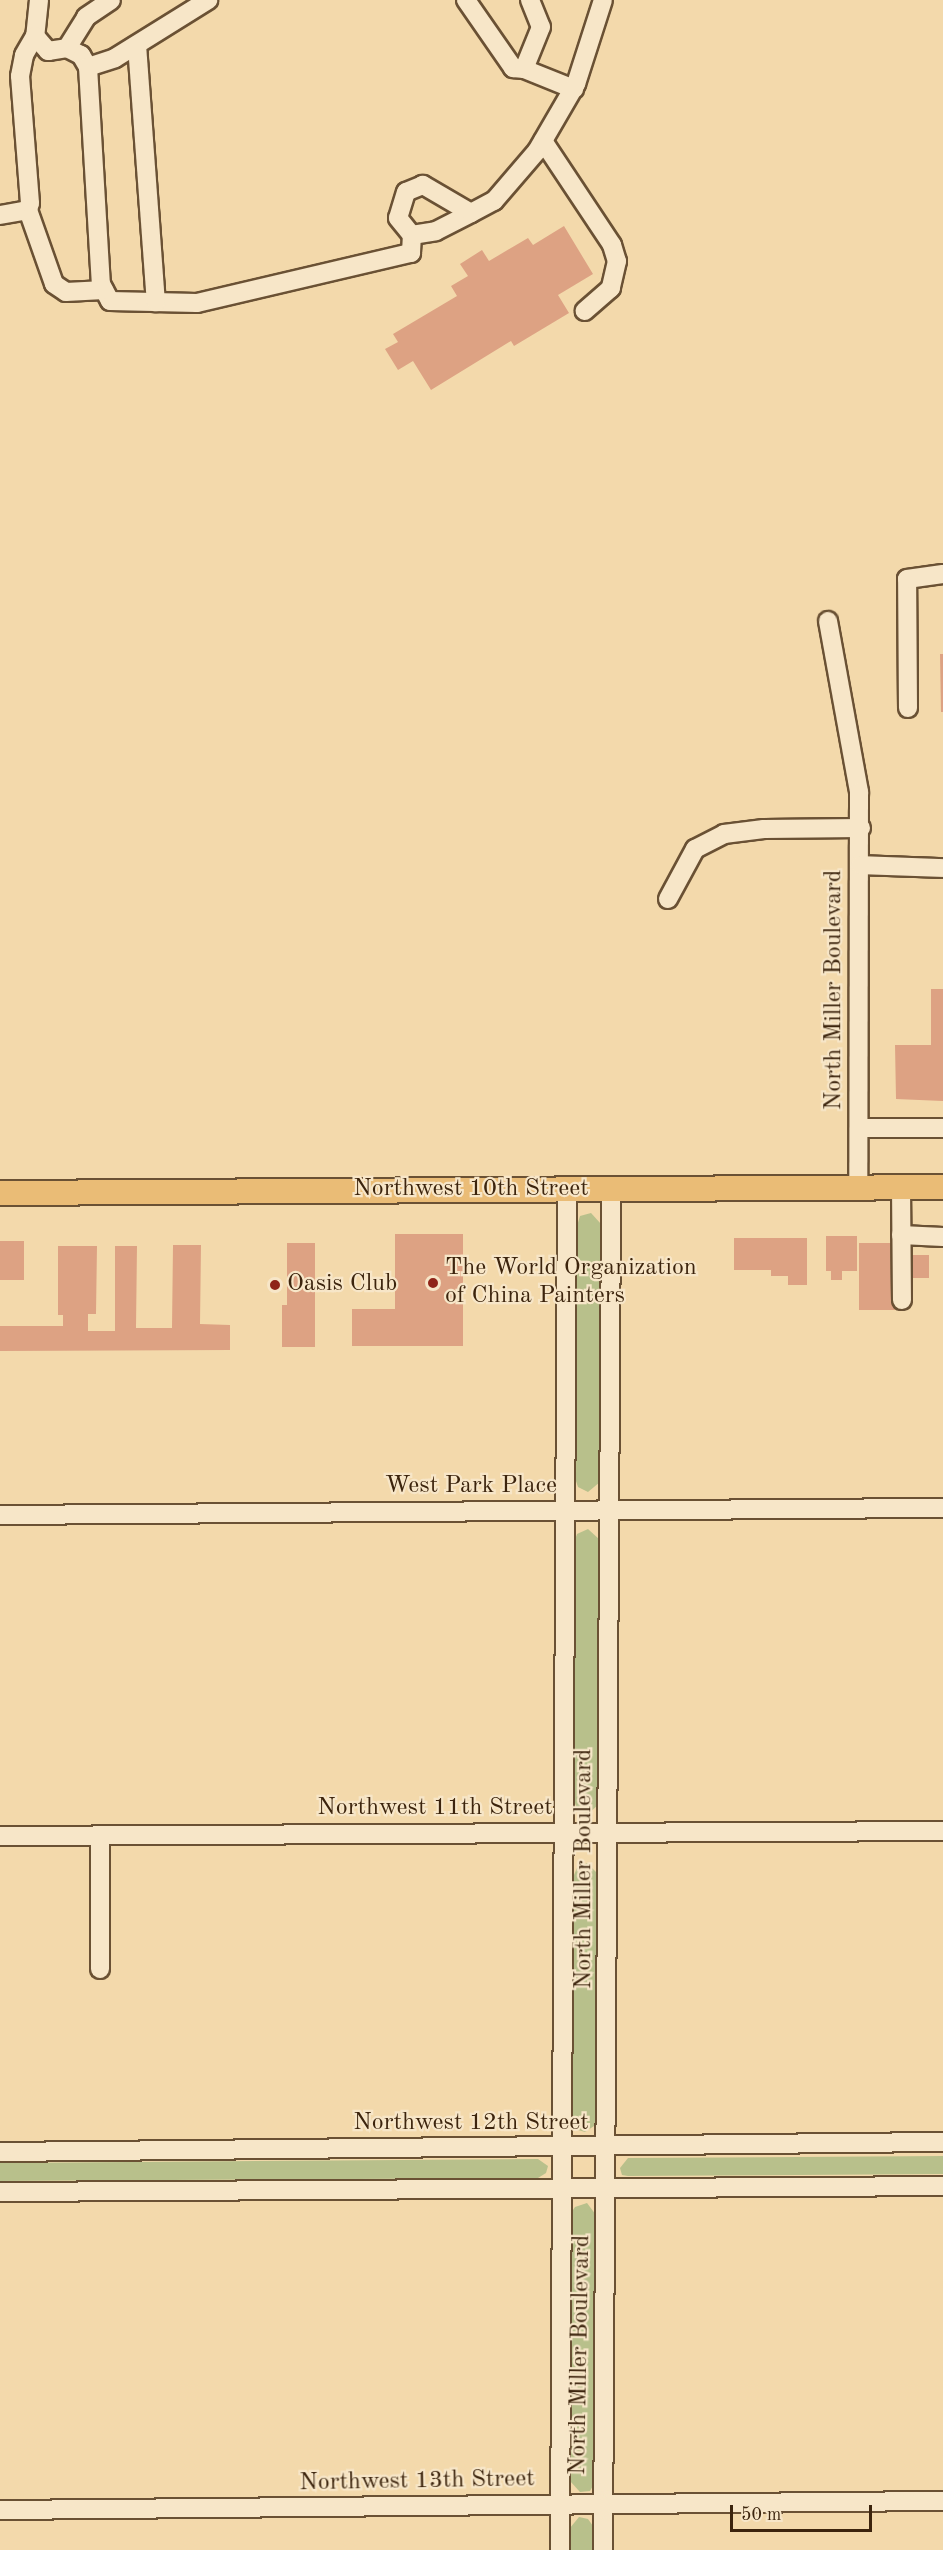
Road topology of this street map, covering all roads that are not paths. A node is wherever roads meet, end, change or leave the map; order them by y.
1 (39, 0) edge
2 (111, 0) edge
3 (208, 0) edge
4 (466, 0) edge
5 (530, 0) edge
6 (603, 0) edge
7 (35, 36) junction
8 (137, 45) junction
9 (67, 48) junction
10 (88, 67) junction
11 (524, 69) junction
12 (573, 89) junction
13 (543, 141) junction
14 (28, 210) junction
15 (471, 213) junction
16 (0, 215) edge
17 (412, 235) junction
18 (104, 290) junction
19 (156, 302) junction
20 (585, 311) dead end
21 (943, 574) edge
22 (828, 621) dead end
23 (908, 708) dead end
24 (861, 828) junction
25 (860, 865) junction
26 (943, 868) edge
27 (668, 899) dead end
28 (858, 1128) junction
29 (943, 1128) edge
30 (901, 1187) junction
31 (943, 1187) edge
32 (858, 1188) junction
33 (567, 1189) junction
34 (611, 1189) junction
35 (0, 1193) edge
36 (901, 1235) junction
37 (943, 1237) edge
38 (902, 1300) dead end
39 (943, 1508) edge
40 (611, 1510) junction
41 (566, 1511) junction
42 (0, 1515) edge
43 (943, 1831) edge
44 (565, 1832) junction
45 (610, 1832) junction
46 (0, 1836) edge
47 (100, 1836) junction
48 (100, 1969) dead end
49 (943, 2142) edge
50 (562, 2147) junction
51 (607, 2147) junction
52 (0, 2152) edge
53 (943, 2186) edge
54 (606, 2188) junction
55 (562, 2189) junction
56 (0, 2192) edge
57 (943, 2501) edge
58 (560, 2504) junction
59 (603, 2504) junction
60 (0, 2510) edge
61 (560, 2550) edge
62 (603, 2550) edge

1 - 7 street
2 - 9 street
3 - 8 street
4 - 11 street
5 - 11 street
6 - 12 street
7 - 9 street
7 - 14 street
8 - 10 street
8 - 19 street
9 - 10 street
10 - 18 street
11 - 12 street
12 - 13 street
13 - 15 street
13 - 20 street
14 - 16 street
14 - 18 street
15 - 17 street
15 - 17 street
17 - 19 street
18 - 19 street
21 - 23 street
22 - 24 street, North Miller Boulevard
24 - 25 street, North Miller Boulevard
24 - 27 street
25 - 26 street
25 - 28 street, North Miller Boulevard
28 - 29 street
28 - 32 street, North Miller Boulevard
30 - 31 main road, Northwest 10th Street
30 - 32 main road, Northwest 10th Street
30 - 36 street
32 - 34 main road, Northwest 10th Street
33 - 34 main road, Northwest 10th Street
33 - 35 main road, Northwest 10th Street
33 - 41 street, North Miller Boulevard
34 - 40 street, North Miller Boulevard
36 - 37 street
36 - 38 street
39 - 40 street, West Park Place
40 - 41 street, West Park Place
40 - 45 street, North Miller Boulevard
41 - 42 street, West Park Place
41 - 44 street, North Miller Boulevard
43 - 45 street, Northwest 11th Street
44 - 45 street, Northwest 11th Street
44 - 47 street, Northwest 11th Street
44 - 50 street, North Miller Boulevard
45 - 51 street, North Miller Boulevard
46 - 47 street, Northwest 11th Street
47 - 48 street
49 - 51 street, Northwest 12th Street
50 - 51 street, Northwest 12th Street
50 - 52 street, Northwest 12th Street
50 - 55 street, North Miller Boulevard
51 - 54 street, North Miller Boulevard
53 - 54 street
54 - 55 street
54 - 59 street, North Miller Boulevard
55 - 56 street
55 - 58 street, North Miller Boulevard
57 - 59 street, Northwest 13th Street
58 - 59 street, Northwest 13th Street
58 - 60 street, Northwest 13th Street
58 - 61 street, North Miller Boulevard
59 - 62 street, North Miller Boulevard

